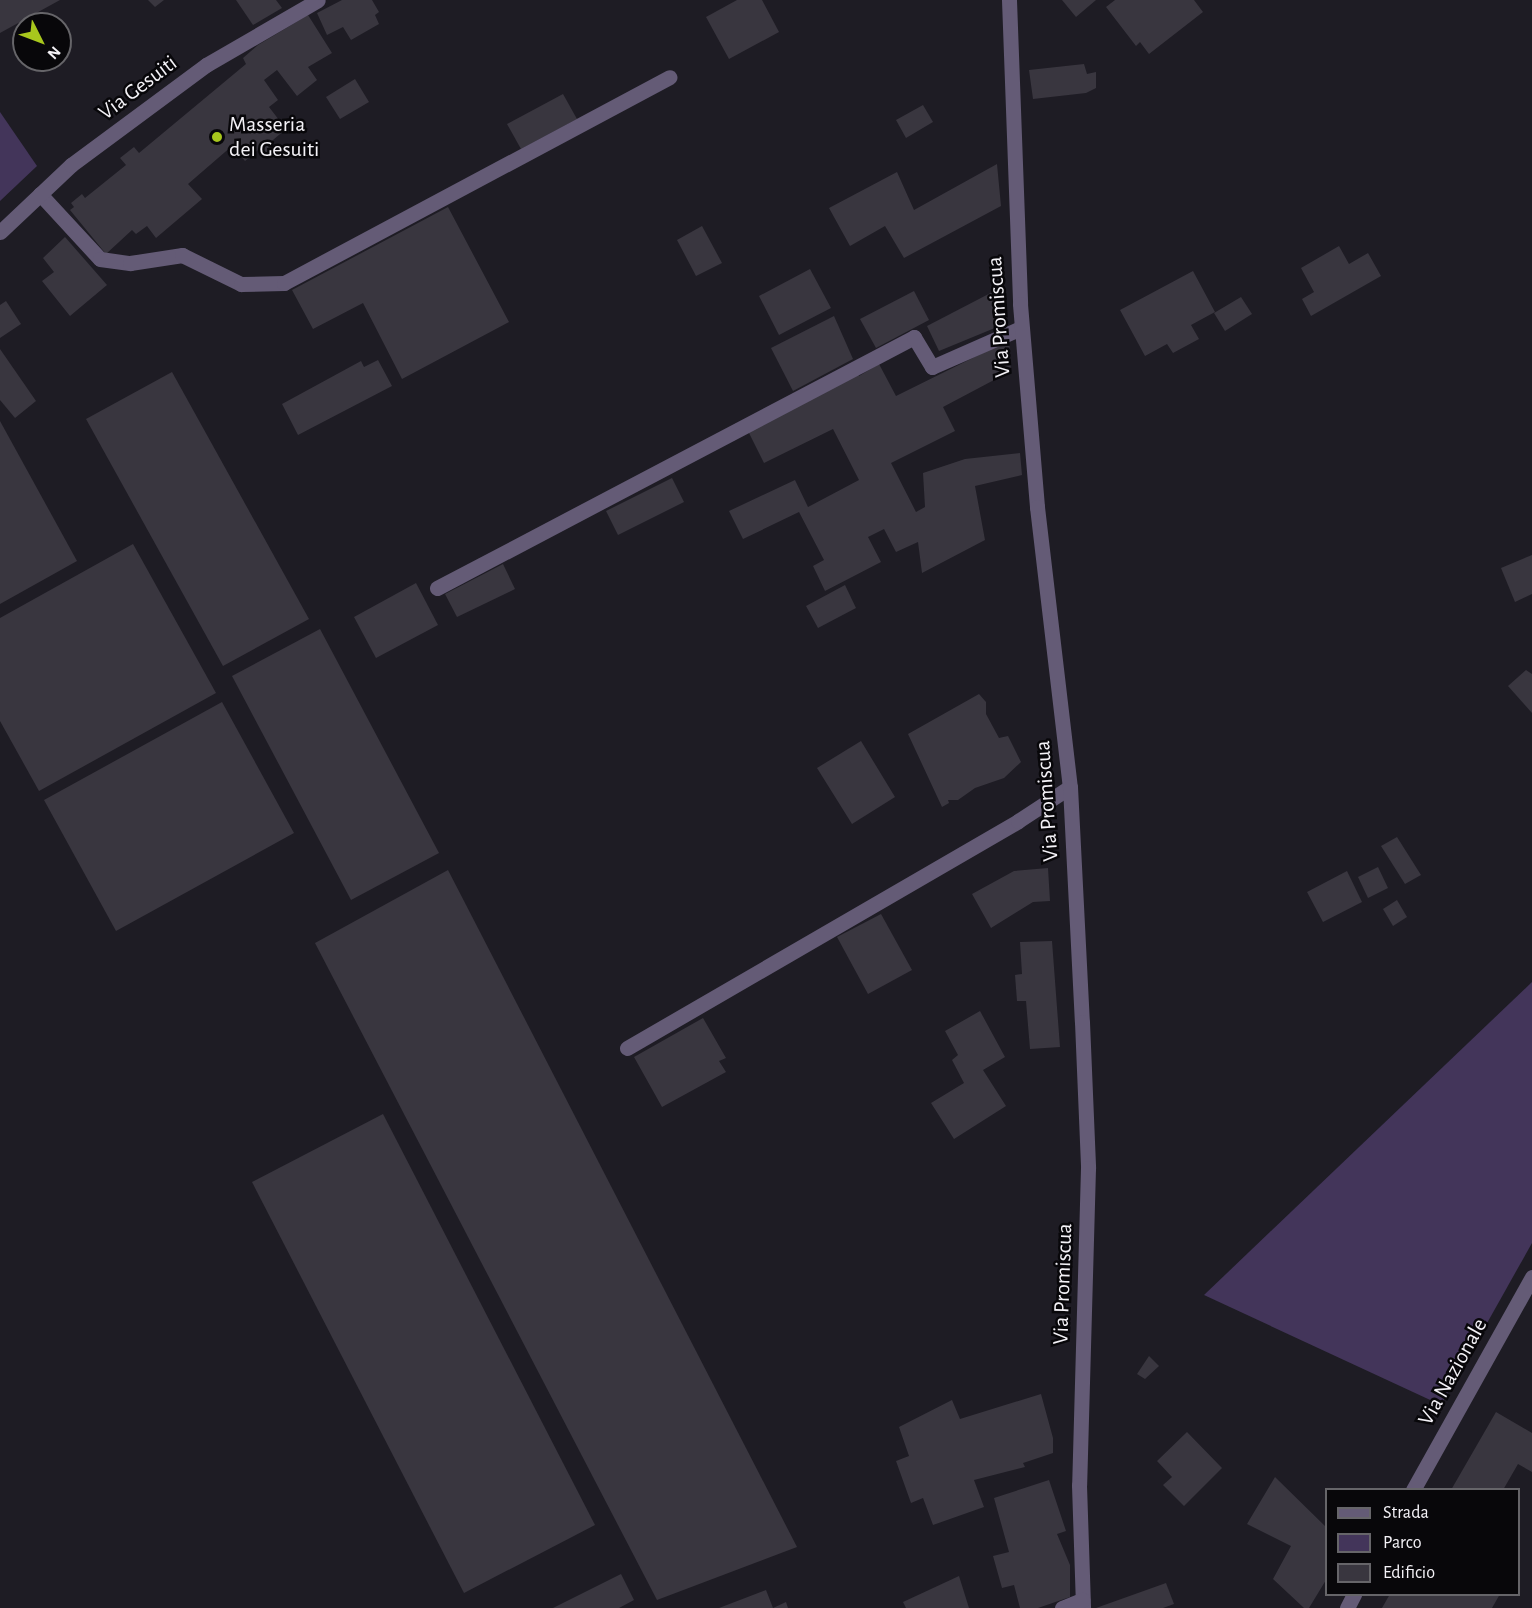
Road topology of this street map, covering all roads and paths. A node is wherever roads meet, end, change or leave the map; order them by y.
1 (318, 0) edge
2 (1009, 0) edge
3 (669, 77) dead end
4 (40, 194) junction
5 (0, 232) edge
6 (1022, 328) junction
7 (437, 588) dead end
8 (1071, 787) junction
9 (627, 1048) dead end
10 (1532, 1277) edge
11 (1414, 1488) edge
12 (1082, 1604) edge
13 (1062, 1608) edge

1 - 4 street, Via Gesuiti
2 - 6 street, Via Promiscua
3 - 4 street
4 - 5 street, Via Gesuiti
6 - 7 street
6 - 8 street, Via Promiscua
8 - 9 street
8 - 12 street, Via Promiscua
10 - 11 street, Via Nazionale
12 - 13 street, Via Promiscua

